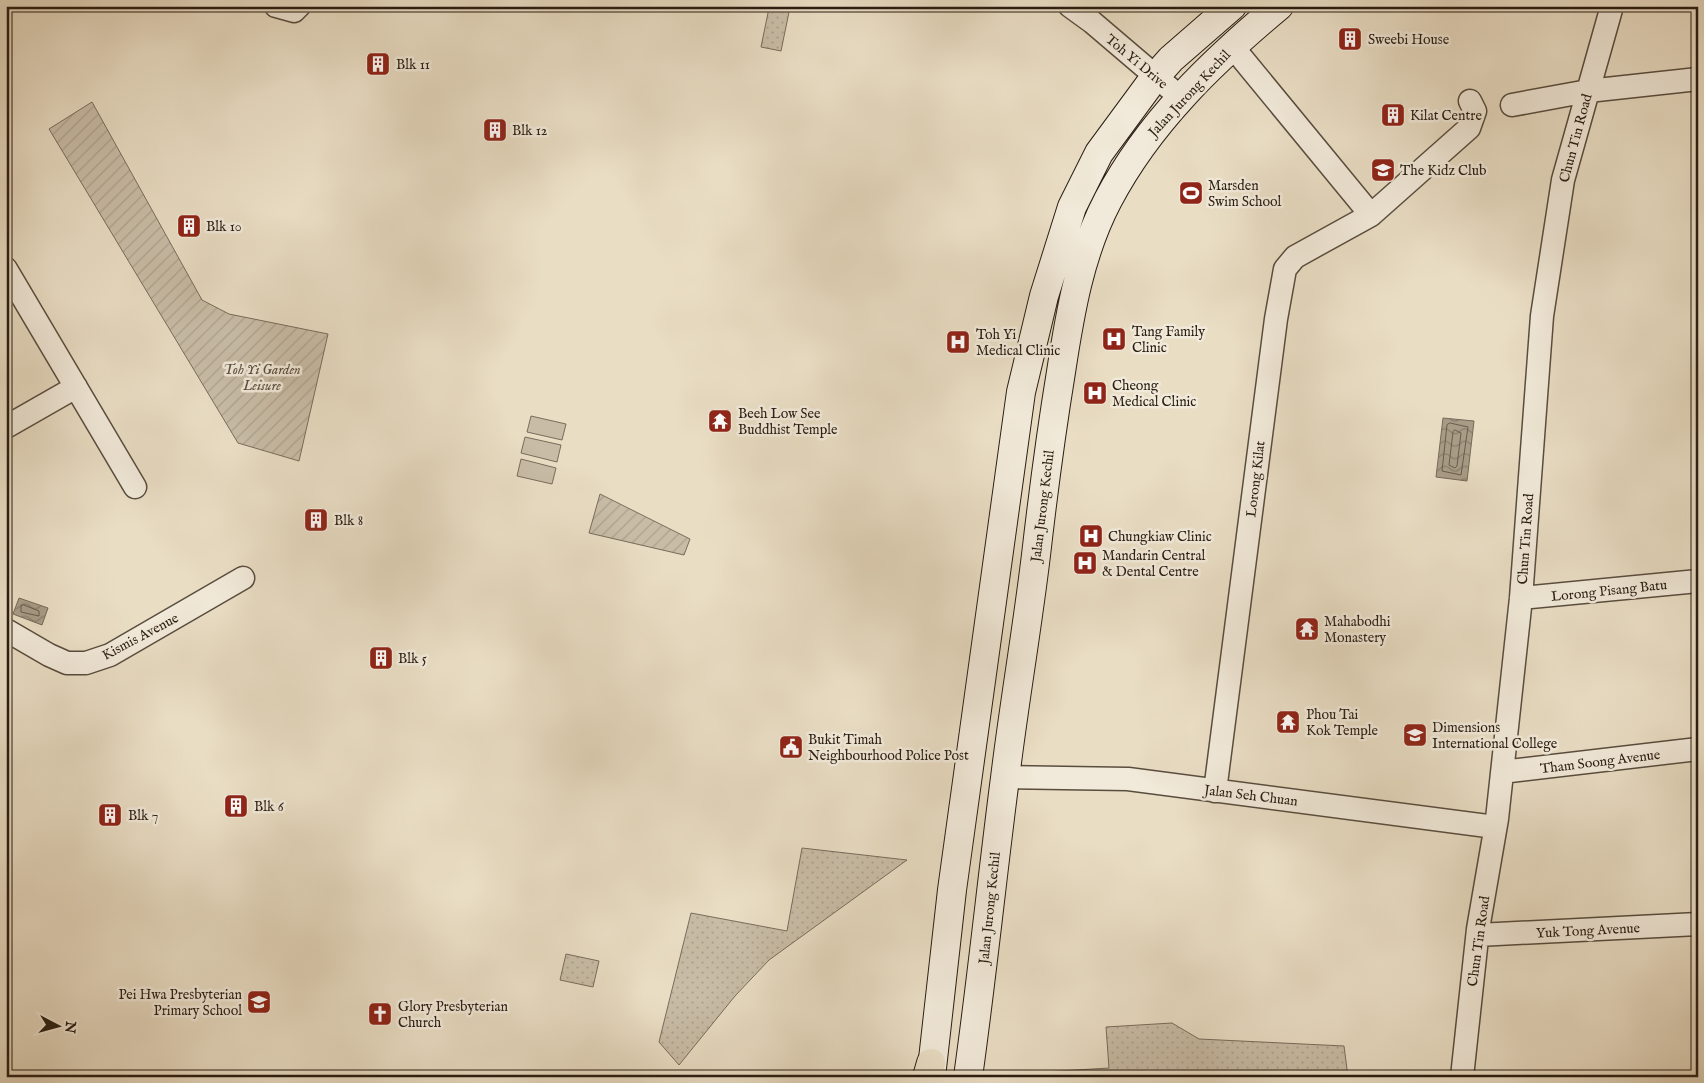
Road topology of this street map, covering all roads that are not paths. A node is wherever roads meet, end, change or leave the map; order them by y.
1 (276, 6) edge
2 (298, 6) edge
3 (1070, 6) edge
4 (1232, 6) edge
5 (1279, 6) edge
6 (1612, 6) edge
7 (1232, 46) junction
8 (1155, 77) junction
9 (1698, 78) edge
10 (1588, 91) junction
11 (1180, 98) junction
12 (1470, 101) dead end
13 (1512, 105) dead end
14 (1372, 215) junction
15 (6, 269) edge
16 (76, 387) junction
17 (6, 427) edge
18 (135, 487) dead end
19 (1698, 576) edge
20 (243, 578) dead end
21 (1697, 581) edge
22 (1521, 598) junction
23 (6, 630) edge
24 (1698, 750) edge
25 (1502, 772) junction
26 (1005, 777) junction
27 (1215, 791) junction
28 (1495, 827) junction
29 (1698, 924) edge
30 (1478, 935) junction
31 (930, 1072) edge
32 (968, 1077) edge
33 (1462, 1077) edge

1 - 2 street
3 - 8 street, Toh Yi Drive
4 - 8 main road
5 - 7 main road, Jalan Jurong Kechil
6 - 10 street, Chun Tin Road
7 - 11 main road, Jalan Jurong Kechil
7 - 14 street
8 - 11 street, Toh Yi Drive
8 - 31 main road
9 - 10 street
10 - 13 street
10 - 22 street, Chun Tin Road
11 - 26 main road, Jalan Jurong Kechil
12 - 14 street, Lorong Kilat
14 - 27 street, Lorong Kilat
15 - 16 street
16 - 17 street
16 - 18 street
19 - 21 street
20 - 23 street, Kismis Avenue
21 - 22 street, Lorong Pisang Batu
22 - 25 street, Chun Tin Road
24 - 25 street, Tham Soong Avenue
25 - 28 street, Chun Tin Road
26 - 27 street, Jalan Seh Chuan
26 - 32 main road, Jalan Jurong Kechil
27 - 28 street, Jalan Seh Chuan
28 - 30 street, Chun Tin Road
29 - 30 street, Yuk Tong Avenue
30 - 33 street, Chun Tin Road

